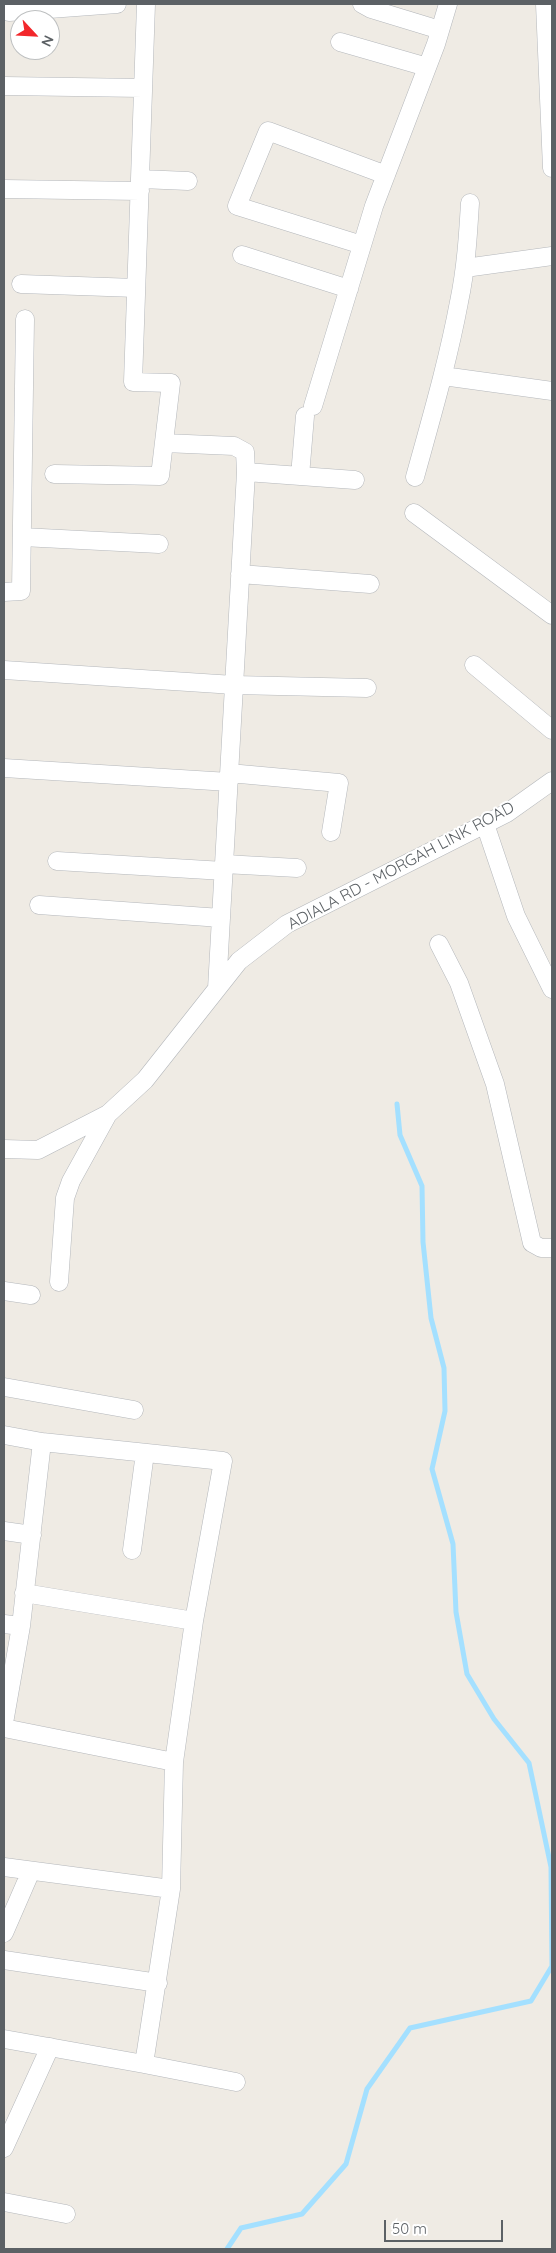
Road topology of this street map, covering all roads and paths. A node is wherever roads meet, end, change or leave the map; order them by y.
1 (116, 4) edge
2 (146, 4) edge
3 (362, 4) edge
4 (448, 4) edge
5 (545, 4) edge
6 (9, 12) dead end
7 (440, 30) junction
8 (340, 42) dead end
9 (427, 67) junction
10 (4, 86) edge
11 (143, 88) junction
12 (552, 168) edge
13 (386, 175) junction
14 (188, 181) dead end
15 (140, 185) junction
16 (4, 189) edge
17 (470, 203) dead end
18 (362, 245) junction
19 (242, 255) dead end
20 (552, 256) edge
21 (465, 268) junction
22 (20, 284) dead end
23 (136, 288) junction
24 (349, 289) junction
25 (25, 319) dead end
26 (443, 376) junction
27 (552, 391) edge
28 (164, 444) junction
29 (246, 472) junction
30 (54, 474) dead end
31 (300, 476) junction
32 (415, 477) dead end
33 (355, 480) dead end
34 (414, 513) dead end
35 (22, 537) junction
36 (159, 544) dead end
37 (240, 574) junction
38 (370, 584) dead end
39 (4, 592) edge
40 (552, 615) edge
41 (474, 665) dead end
42 (4, 670) edge
43 (234, 685) junction
44 (367, 688) dead end
45 (552, 730) edge
46 (4, 768) edge
47 (229, 778) junction
48 (549, 786) edge
49 (486, 824) junction
50 (331, 832) dead end
51 (56, 861) dead end
52 (224, 868) junction
53 (297, 868) dead end
54 (39, 905) dead end
55 (221, 918) junction
56 (440, 944) dead end
57 (217, 989) junction
58 (552, 989) edge
59 (108, 1114) junction
60 (4, 1149) edge
61 (552, 1248) edge
62 (58, 1282) dead end
63 (4, 1291) edge
64 (31, 1295) dead end
65 (4, 1387) edge
66 (134, 1410) dead end
67 (4, 1435) edge
68 (42, 1442) junction
69 (145, 1453) junction
70 (4, 1531) edge
71 (32, 1536) junction
72 (132, 1550) dead end
73 (24, 1593) junction
74 (194, 1621) junction
75 (12, 1625) edge
76 (4, 1723) edge
77 (4, 1728) edge
78 (174, 1762) junction
79 (4, 1867) edge
80 (31, 1871) junction
81 (171, 1889) junction
82 (4, 1933) edge
83 (4, 1960) edge
84 (158, 1983) junction
85 (4, 2039) edge
86 (50, 2048) junction
87 (144, 2064) junction
88 (236, 2082) dead end
89 (4, 2148) edge
90 (4, 2202) edge
91 (66, 2214) dead end

1 - 6 street
2 - 11 street
3 - 7 street
4 - 7 street
5 - 12 street
7 - 9 street
8 - 9 street
9 - 13 street
10 - 11 street
11 - 15 street
13 - 18 street
13 - 18 street
14 - 15 street
15 - 16 street
15 - 23 street
17 - 21 street
18 - 24 street
19 - 24 street
20 - 21 street
21 - 26 street
22 - 23 street
23 - 28 street
24 - 31 street
25 - 35 street
26 - 27 street
26 - 32 street
28 - 29 street
28 - 30 street
29 - 31 street
29 - 37 street
31 - 33 street
34 - 40 street
35 - 36 street
35 - 39 street
37 - 38 street
37 - 43 street
41 - 45 street
42 - 43 street
43 - 44 street
43 - 47 street
46 - 47 street
47 - 50 street
47 - 52 street
48 - 49 street, ADIALA RD - MORGAH LINK ROAD
49 - 57 street, ADIALA RD - MORGAH LINK ROAD
49 - 58 street
51 - 52 street
52 - 53 street
52 - 55 street
54 - 55 street
55 - 57 street
56 - 61 street
57 - 59 street, ADIALA RD - MORGAH LINK ROAD
59 - 60 street, ADIALA RD - MORGAH LINK ROAD
59 - 62 street
63 - 64 street
65 - 66 street
67 - 68 street
68 - 69 street
68 - 71 street
69 - 72 street
69 - 74 street
70 - 71 street
71 - 73 street
73 - 74 street
73 - 75 street
74 - 78 street
75 - 76 street
77 - 78 street
78 - 81 street
79 - 80 street
80 - 81 street
80 - 82 street
81 - 84 street
83 - 84 street
84 - 87 street
85 - 86 street
86 - 87 street
86 - 89 street
87 - 88 street
90 - 91 street

